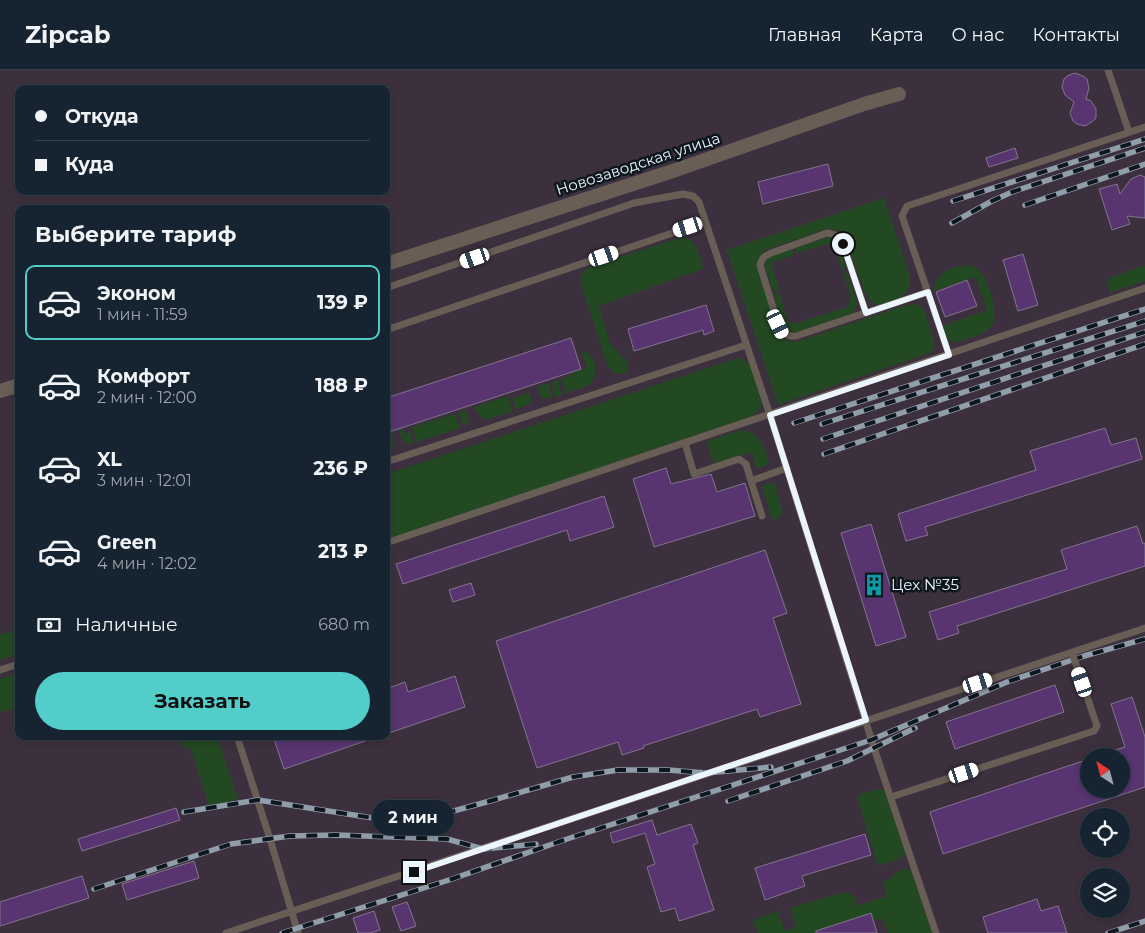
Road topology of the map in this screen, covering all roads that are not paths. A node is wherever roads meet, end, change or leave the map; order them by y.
1 (1108, 70) edge
2 (898, 94) dead end
3 (1145, 127) edge
4 (1128, 132) junction
5 (705, 222) junction
6 (390, 263) edge
7 (390, 287) edge
8 (1145, 288) edge
9 (928, 292) junction
10 (866, 313) junction
11 (390, 329) edge
12 (746, 345) junction
13 (949, 355) junction
14 (15, 386) edge
15 (0, 391) edge
16 (770, 415) junction
17 (685, 443) junction
18 (390, 461) edge
19 (787, 468) junction
20 (751, 480) junction
21 (762, 516) dead end
22 (390, 542) edge
23 (1145, 628) edge
24 (1072, 653) junction
25 (15, 665) edge
26 (0, 670) edge
27 (866, 720) junction
28 (238, 740) edge
29 (890, 797) junction
30 (292, 912) junction
31 (226, 933) edge
32 (298, 933) edge
33 (936, 933) edge

1 - 4 lane
2 - 6 street, Новозаводская улица
3 - 4 lane
4 - 9 lane
5 - 7 lane
5 - 11 lane
5 - 12 lane
8 - 13 lane
9 - 10 lane
9 - 13 lane
10 - 10 lane
12 - 16 lane
12 - 18 lane
13 - 16 lane
14 - 15 street
16 - 17 lane
16 - 19 lane
17 - 20 lane
17 - 22 lane
19 - 20 lane
19 - 27 lane
20 - 21 lane
23 - 24 lane
24 - 27 lane
24 - 29 lane, bridge
25 - 26 lane
27 - 29 lane
27 - 30 lane
28 - 30 lane
29 - 33 lane
30 - 31 lane
30 - 32 lane

